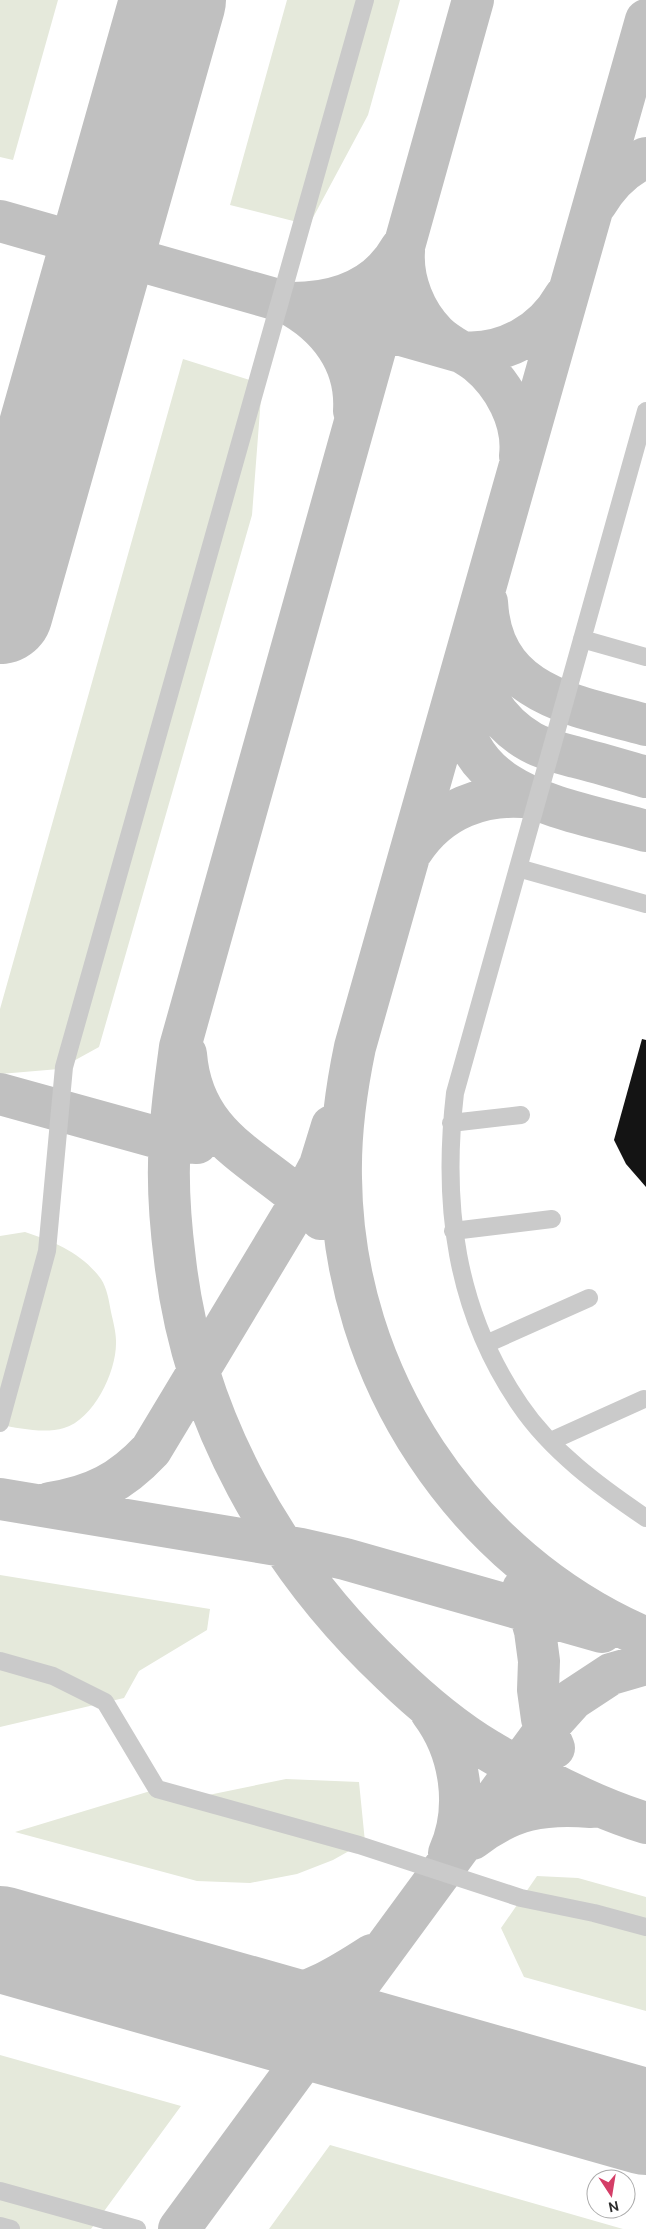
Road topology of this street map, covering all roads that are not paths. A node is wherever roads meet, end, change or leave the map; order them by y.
1 (366, 0) edge
2 (646, 411) edge
3 (640, 455) edge
4 (582, 639) junction
5 (646, 657) edge
6 (518, 868) junction
7 (646, 904) edge
8 (521, 1115) dead end
9 (452, 1122) junction
10 (552, 1219) dead end
11 (453, 1231) junction
12 (590, 1298) dead end
13 (486, 1344) junction
14 (644, 1399) dead end
15 (0, 1423) edge
16 (551, 1441) junction
17 (646, 1518) edge
18 (0, 1661) edge
19 (646, 1927) edge
20 (0, 2191) edge
21 (0, 2226) edge
22 (12, 2229) edge
23 (137, 2229) edge

1 - 15 lane
2 - 3 lane
3 - 4 lane
4 - 5 lane
4 - 6 lane
6 - 7 lane
6 - 9 lane
8 - 9 lane
9 - 11 lane
10 - 11 lane
11 - 13 lane
12 - 13 lane
13 - 16 lane
14 - 16 lane
16 - 17 lane
18 - 19 lane
20 - 23 lane
21 - 22 lane

